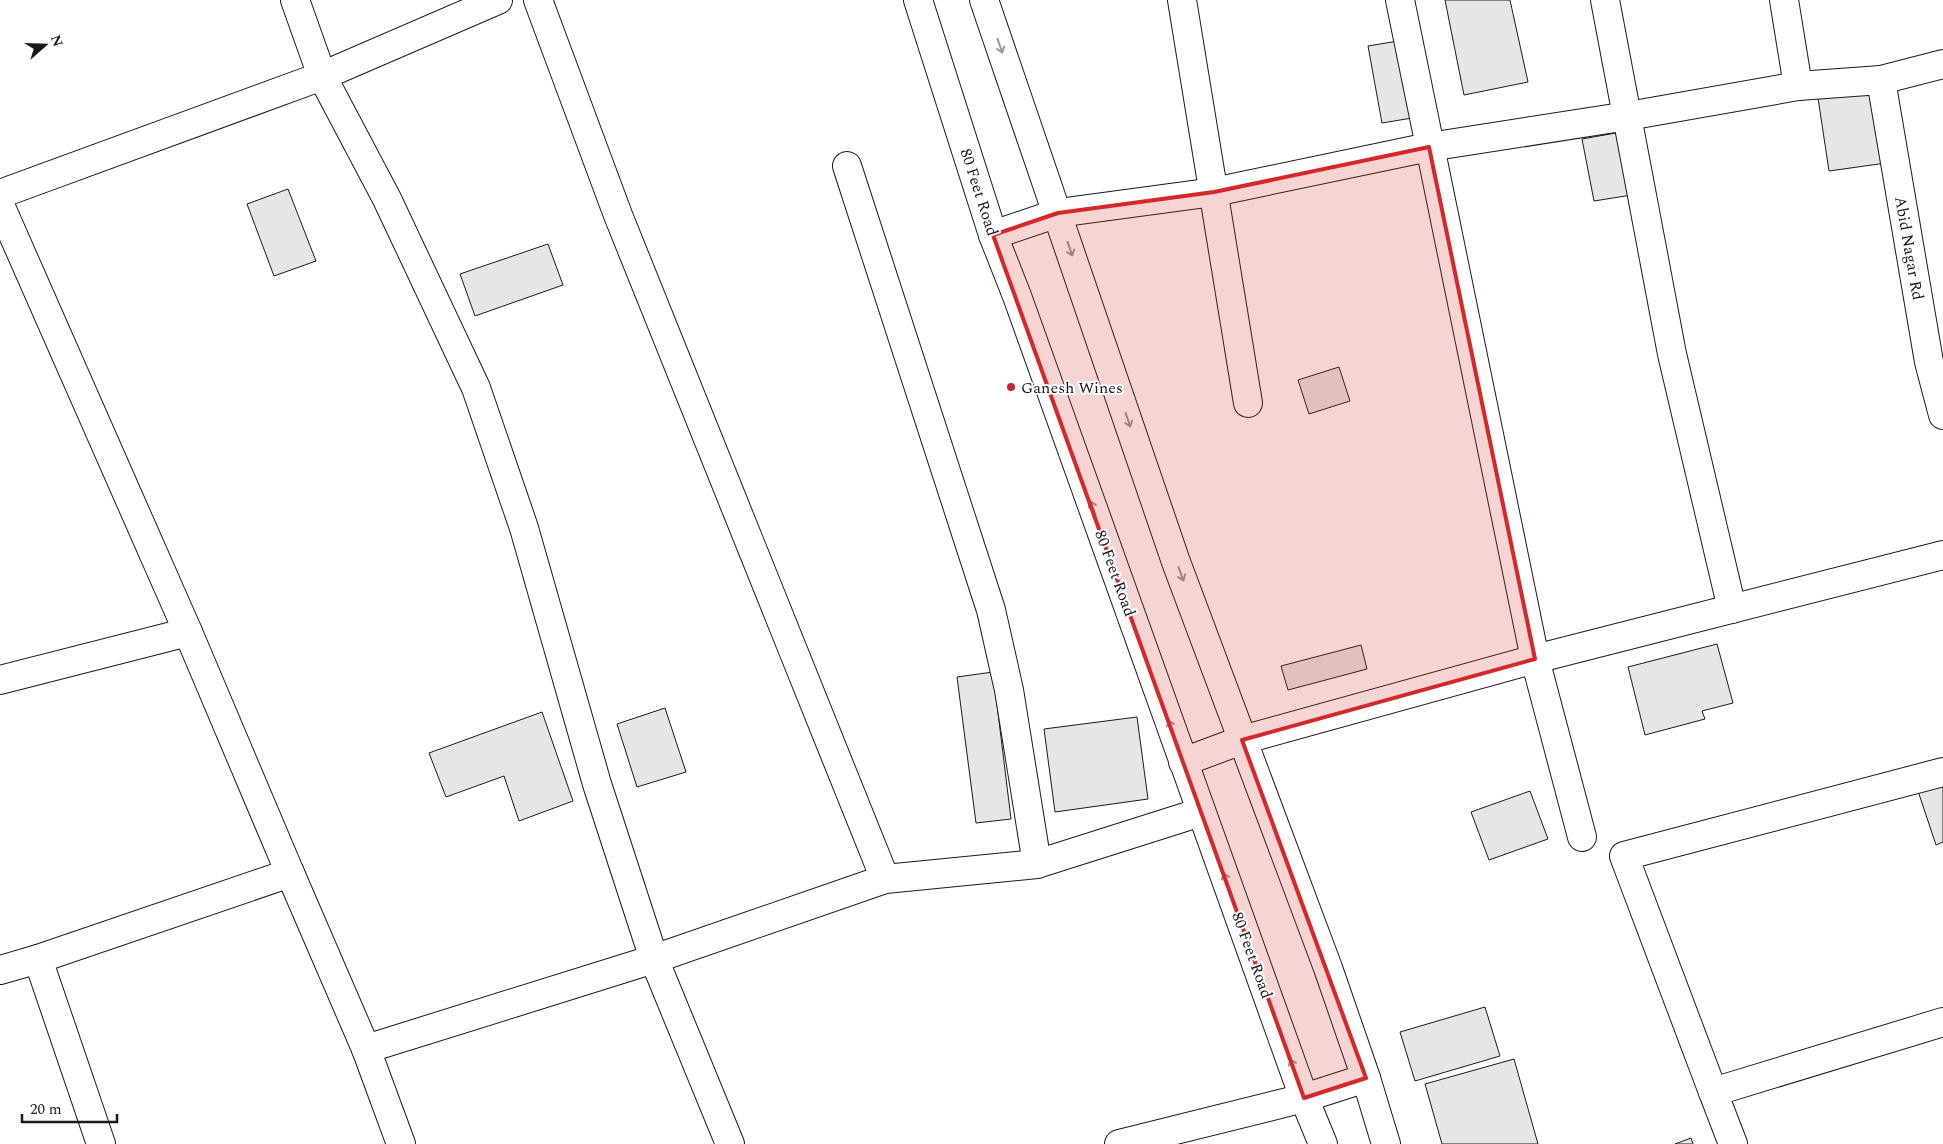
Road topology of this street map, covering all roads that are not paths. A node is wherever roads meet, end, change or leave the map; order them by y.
1 (295, 0) edge
2 (498, 0) edge
3 (538, 0) edge
4 (918, 0) edge
5 (984, 0) edge
6 (1182, 0) edge
7 (1400, 0) edge
8 (1605, 0) edge
9 (1784, 0) edge
10 (1943, 64) edge
11 (322, 76) junction
12 (1881, 80) junction
13 (1798, 86) junction
14 (1628, 116) junction
15 (1429, 147) junction
16 (847, 166) dead end
17 (1214, 192) junction
18 (0, 194) edge
19 (0, 205) edge
20 (1058, 213) junction
21 (993, 234) junction
22 (1248, 403) dead end
23 (1943, 414) edge
24 (1943, 554) edge
25 (1732, 609) junction
26 (188, 632) junction
27 (1535, 659) junction
28 (0, 680) edge
29 (1242, 740) junction
30 (1183, 762) junction
31 (1943, 772) edge
32 (1202, 812) junction
33 (1582, 837) dead end
34 (1037, 864) junction
35 (290, 872) junction
36 (885, 879) junction
37 (38, 959) junction
38 (654, 959) junction
39 (0, 970) edge
40 (1943, 1022) edge
41 (366, 1048) junction
42 (1366, 1078) junction
43 (1714, 1092) junction
44 (1304, 1098) junction
45 (102, 1144) edge
46 (401, 1144) edge
47 (730, 1144) edge
48 (1119, 1144) edge
49 (1323, 1144) edge
50 (1386, 1144) edge
51 (1733, 1144) edge

1 - 11 street
2 - 11 street
3 - 36 street
4 - 21 street, 80 Feet Road
5 -> 20 street
6 - 17 street
7 - 15 street
8 - 14 street
9 - 13 street
10 - 12 street
11 - 18 street
11 - 38 street
12 - 13 street
12 - 23 street, Abid Nagar Rd
13 - 14 street
14 - 15 street
14 - 25 street
15 - 17 street
15 - 27 street
16 - 34 street
17 - 20 street
17 - 22 street
19 - 26 street
20 - 21 street
20 -> 29 street
30 -> 21 street, 80 Feet Road
24 - 25 street
25 - 27 street
26 - 28 street
26 - 35 street
27 - 29 street
27 - 33 street
29 - 30 street
29 - 42 street
30 - 32 street, 80 Feet Road
31 - 43 street
32 - 34 street
44 -> 32 street, 80 Feet Road
34 - 36 street
35 - 37 street
35 - 41 street
36 - 38 street
37 - 39 street
37 - 45 street
38 - 41 street
38 - 47 street
40 - 43 street
41 - 46 street
42 - 44 street
42 - 50 street
43 - 51 street
44 - 48 street
44 - 49 street, 80 Feet Road

